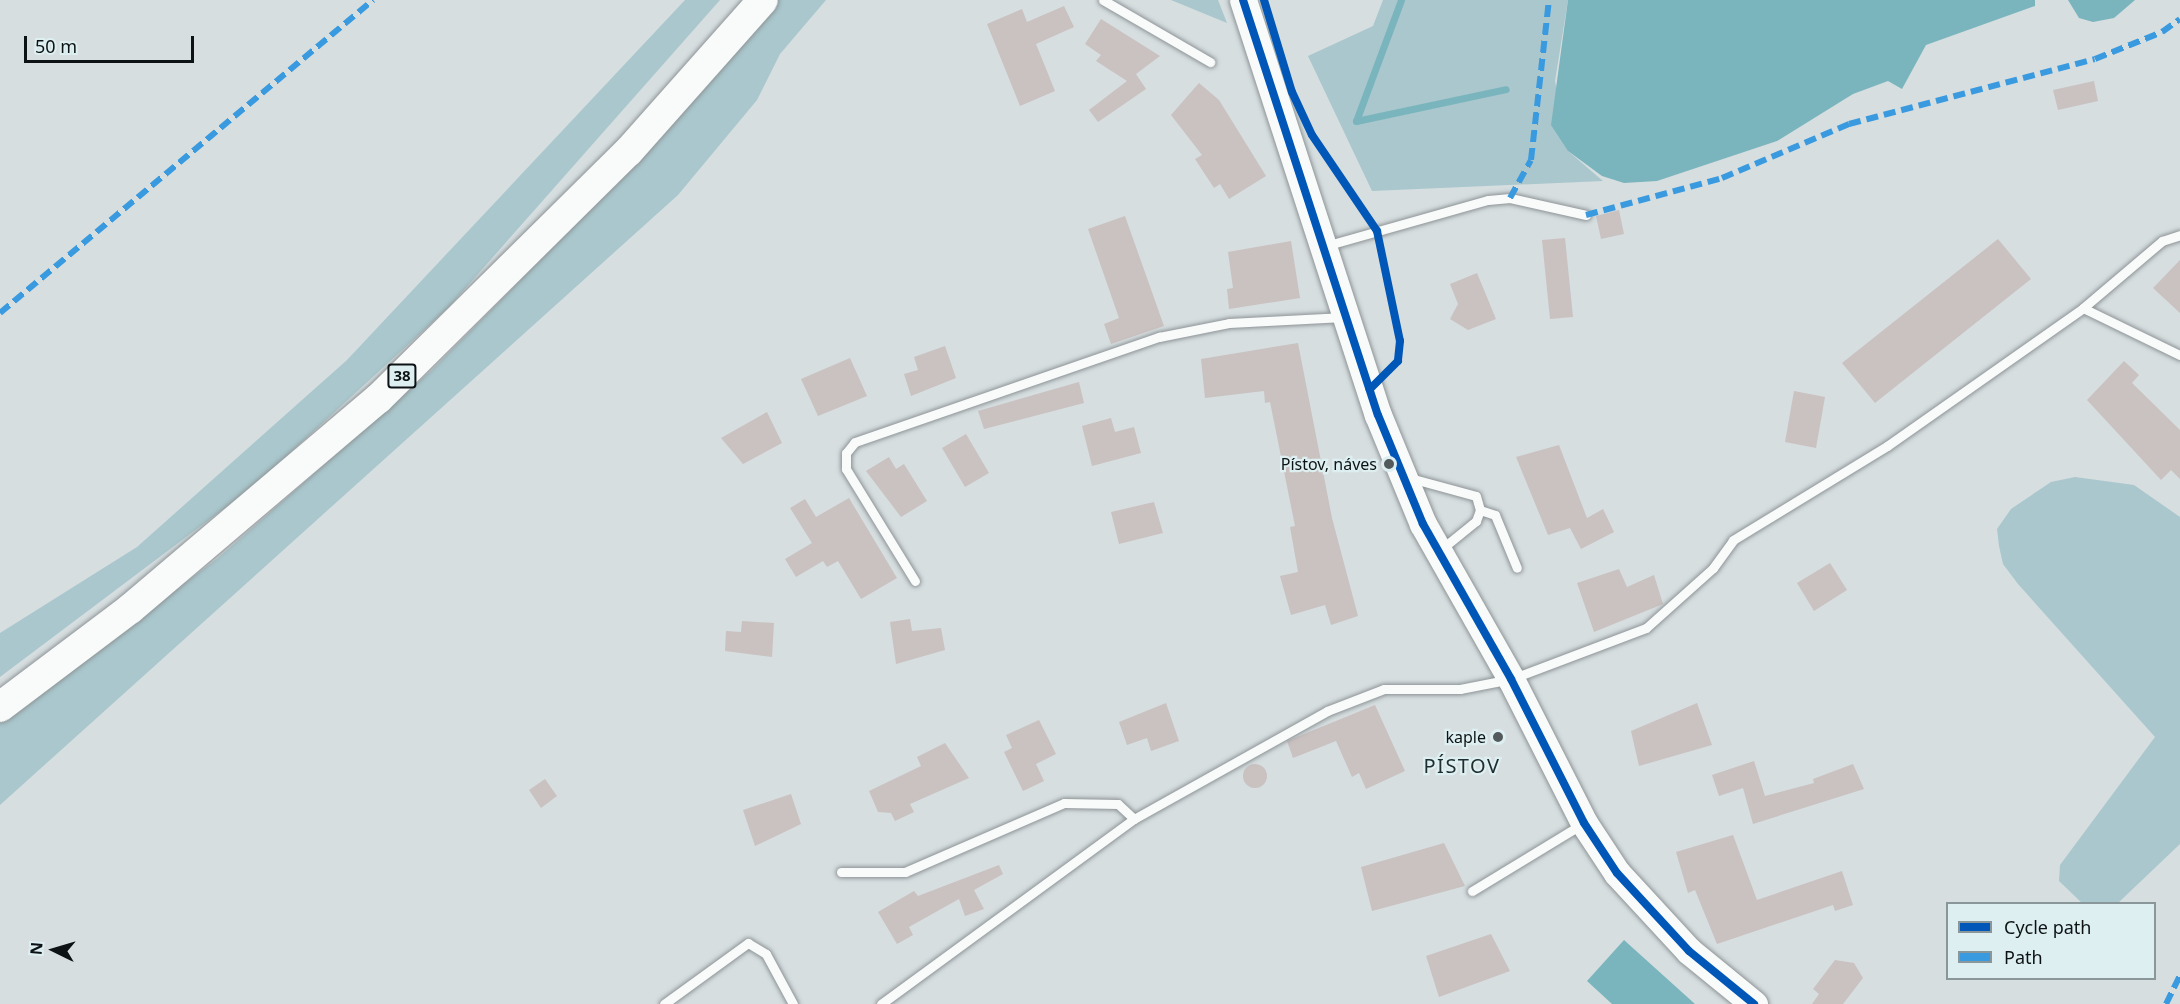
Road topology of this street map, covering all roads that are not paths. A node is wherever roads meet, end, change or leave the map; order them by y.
1 (763, 0) edge
2 (1103, 0) edge
3 (1243, 0) edge
4 (1210, 62) dead end
5 (1586, 215) dead end
6 (2180, 235) edge
7 (1326, 246) junction
8 (2083, 308) junction
9 (1348, 317) junction
10 (2180, 355) edge
11 (1402, 475) junction
12 (1480, 510) junction
13 (1438, 552) junction
14 (1517, 568) dead end
15 (915, 581) dead end
16 (1511, 679) junction
17 (0, 707) edge
18 (1134, 819) junction
19 (1584, 823) junction
20 (841, 872) dead end
21 (1472, 891) dead end
22 (664, 1004) edge
23 (794, 1004) edge
24 (881, 1004) edge
25 (1754, 1004) edge

1 - 17 main road, 38
2 - 4 lane
3 - 7 street
5 - 7 lane
6 - 8 lane
7 - 9 street
8 - 10 lane
8 - 16 lane
9 - 11 street
9 - 15 lane
11 - 12 lane
11 - 13 street
12 - 13 lane
12 - 14 lane
13 - 16 street
16 - 18 lane
16 - 19 street
18 - 20 lane
18 - 24 lane
19 - 21 lane
19 - 25 street
22 - 23 lane

